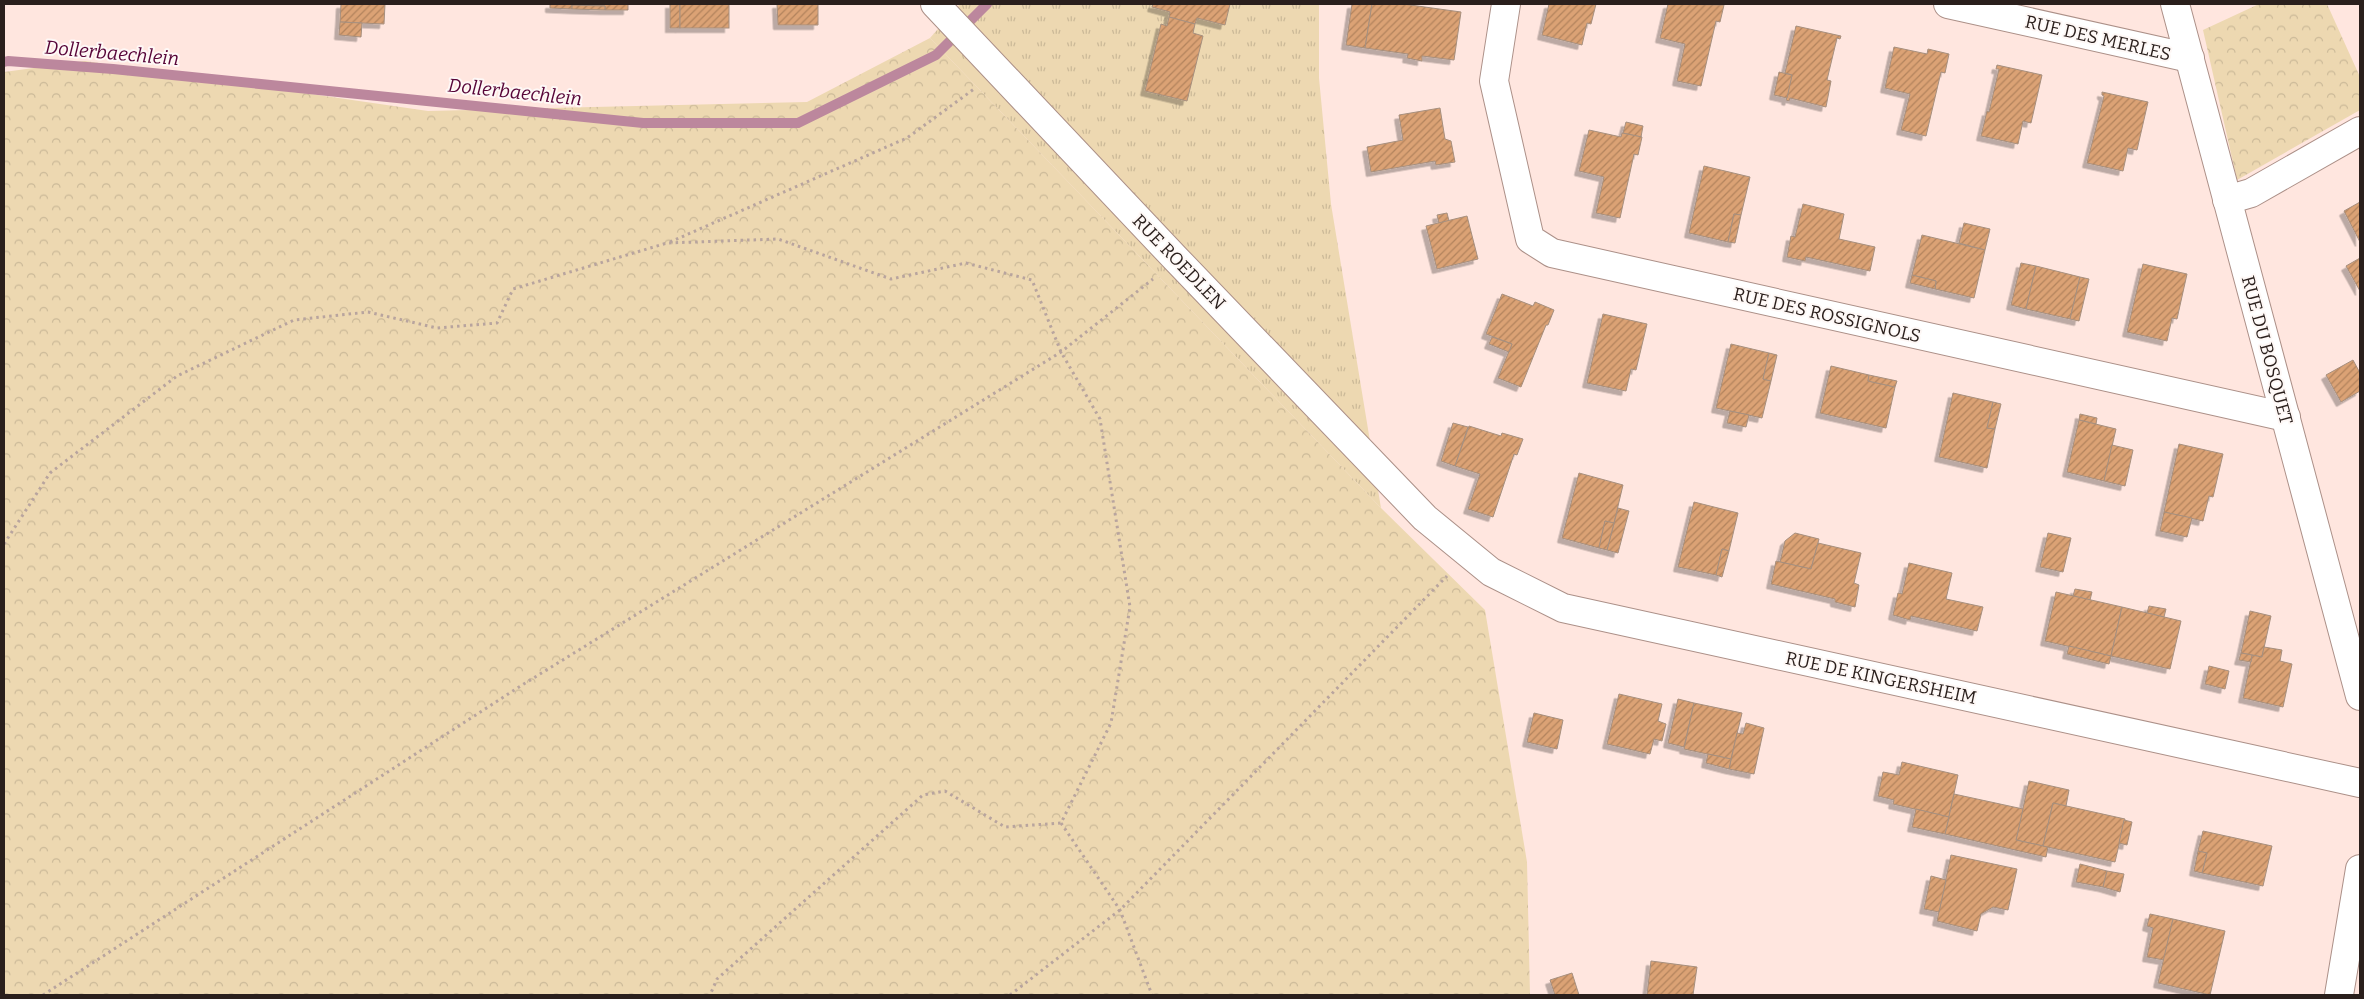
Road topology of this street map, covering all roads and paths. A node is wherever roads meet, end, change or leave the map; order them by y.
1 (1506, 4) edge
2 (1948, 4) edge
3 (2175, 4) edge
4 (936, 5) edge
5 (2190, 58) junction
6 (993, 65) junction
7 (2360, 131) edge
8 (2227, 200) junction
9 (667, 243) junction
10 (1177, 260) junction
11 (1061, 352) junction
12 (2286, 417) junction
13 (1425, 518) joint
14 (4, 544) edge
15 (1469, 554) junction
16 (2360, 696) edge
17 (2360, 782) edge
18 (1061, 823) junction
19 (2360, 869) edge
20 (1120, 910) junction
21 (43, 995) edge
22 (710, 995) edge
23 (1010, 995) edge
24 (1152, 995) edge
25 (2340, 995) edge

1 - 12 street, RUE DES ROSSIGNOLS
2 - 5 street, RUE DES MERLES
3 - 5 street, RUE DU BOSQUET
4 - 6 street, RUE ROEDLEN
5 - 8 street, RUE DU BOSQUET
6 - 9 path
6 - 10 street, RUE ROEDLEN
7 - 8 street
8 - 12 street, RUE DU BOSQUET
9 - 11 path
9 - 14 path
10 - 11 path
10 - 13 street, RUE ROEDLEN
11 - 18 path
11 - 21 path
12 - 16 street, RUE DU BOSQUET
13 - 15 street, RUE DE KINGERSHEIM
15 - 17 street, RUE DE KINGERSHEIM
15 - 20 path
18 - 20 path
18 - 22 path
19 - 25 street
20 - 23 path
20 - 24 path

